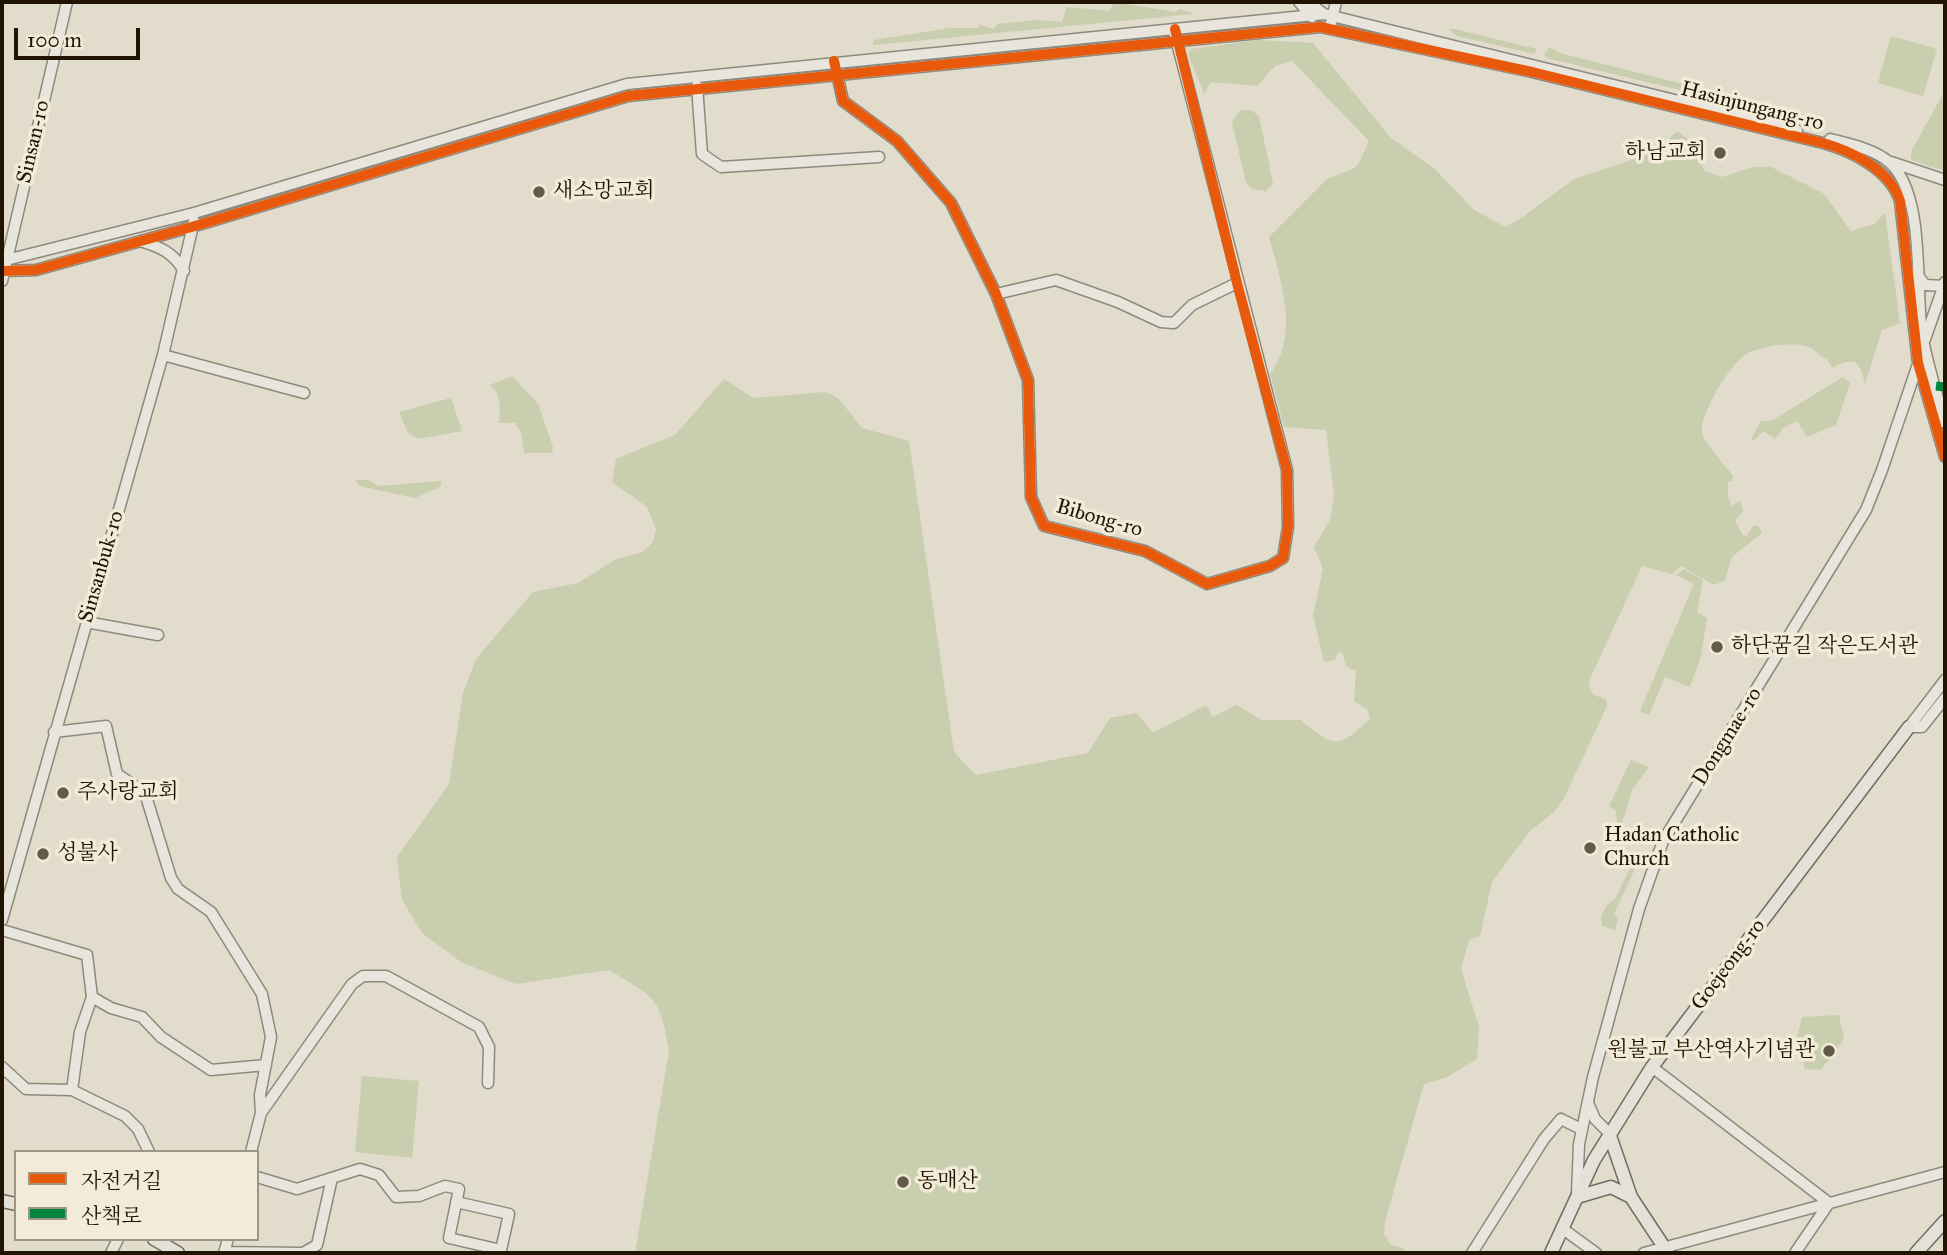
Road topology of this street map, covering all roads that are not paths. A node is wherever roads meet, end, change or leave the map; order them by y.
1 (66, 2) edge
2 (1299, 2) edge
3 (1308, 2) edge
4 (1327, 2) edge
5 (1336, 2) edge
6 (1310, 15) junction
7 (1328, 15) junction
8 (1325, 28) junction
9 (1175, 35) junction
10 (1401, 39) junction
11 (834, 61) junction
12 (696, 75) junction
13 (837, 76) junction
14 (627, 90) junction
15 (697, 90) junction
16 (1762, 125) junction
17 (879, 157) dead end
18 (1889, 161) junction
19 (1945, 180) edge
20 (194, 213) junction
21 (195, 226) junction
22 (140, 241) junction
23 (3, 269) edge
24 (184, 271) junction
25 (1917, 274) junction
26 (1237, 283) junction
27 (1945, 284) edge
28 (996, 294) junction
29 (1924, 342) junction
30 (163, 355) junction
31 (1918, 363) junction
32 (1940, 386) edge
33 (304, 393) dead end
34 (1945, 423) edge
35 (1945, 457) edge
36 (86, 622) junction
37 (158, 635) dead end
38 (1945, 680) edge
39 (1945, 698) edge
40 (1909, 727) junction
41 (54, 732) junction
42 (2, 920) edge
43 (2, 930) edge
44 (92, 997) junction
45 (266, 1065) junction
46 (2, 1067) edge
47 (1652, 1067) junction
48 (488, 1083) dead end
49 (72, 1090) junction
50 (1588, 1103) junction
51 (261, 1114) junction
52 (1581, 1129) junction
53 (1609, 1133) junction
54 (148, 1150) edge
55 (252, 1150) edge
56 (1945, 1172) edge
57 (259, 1178) edge
58 (332, 1178) junction
59 (1577, 1197) junction
60 (1631, 1197) junction
61 (456, 1202) junction
62 (1829, 1203) junction
63 (1945, 1221) edge
64 (1563, 1229) junction
65 (157, 1241) edge
66 (1665, 1250) edge
67 (224, 1252) edge
68 (178, 1253) edge
69 (302, 1253) edge
70 (1472, 1253) edge
71 (1551, 1253) edge
72 (1596, 1253) edge
73 (1644, 1253) edge
74 (1795, 1253) edge
75 (1916, 1253) edge

1 - 23 street, Sinsan-ro
2 - 6 street
3 - 7 street
4 - 7 street
5 - 7 street
6 - 7 street, Hasinjungang-ro
6 - 8 street
6 - 9 street, Hasinjungang-ro
7 - 8 street
7 - 10 street, Hasinjungang-ro
8 - 9 street, Hasinjungang-ro
8 - 10 street, Hasinjungang-ro
9 - 11 street, Hasinjungang-ro
9 - 13 street
9 - 26 street, Bibong-ro
10 - 16 street, Hasinjungang-ro
11 - 12 street, Hasinjungang-ro
11 - 13 street, Bibong-ro
12 - 14 street, Hasinjungang-ro
12 - 15 street
13 - 15 street
13 - 28 street, Bibong-ro
14 - 15 street
14 - 20 street, Hasinjungang-ro
14 - 21 street
15 - 17 street
16 - 18 street, Hasinjungang-ro
16 - 31 street, Hasinjungang-ro
18 - 19 street, Hasinjungang-ro
18 - 25 street
20 - 21 street, Sinsanbuk-ro
20 - 23 street, Hasinjungang-ro
21 - 22 street
21 - 24 street, Sinsanbuk-ro
22 - 23 street
22 - 24 street
24 - 30 street, Sinsanbuk-ro
25 - 27 street
25 - 29 street
26 - 28 street
26 - 28 street, Bibong-ro
27 - 29 street
29 - 31 street, Dongmae-ro
29 - 32 street
30 - 33 street
30 - 36 street, Sinsanbuk-ro
31 - 35 street, Hasinjungang-ro
31 - 50 street, Dongmae-ro
32 - 34 street
36 - 37 street
36 - 41 street, Sinsanbuk-ro
38 - 40 street, Goejeong-ro
39 - 40 street, Goejeong-ro
40 - 47 main road, Goejeong-ro
41 - 42 street, Sinsanbuk-ro
41 - 45 street
43 - 44 street
44 - 45 street
44 - 49 street
45 - 51 street
46 - 49 street
47 - 53 main road, Goejeong-ro
47 - 62 street
48 - 51 street
49 - 54 street
50 - 52 street, Dongmae-ro
50 - 53 street
51 - 55 street
52 - 59 street, Dongmae-ro
52 - 70 street
53 - 59 main road, Goejeong-ro
53 - 60 main road
56 - 62 street
57 - 58 street
58 - 61 street
58 - 69 street
59 - 60 main road
59 - 64 main road, Goejeong-ro
60 - 66 main road
61 - 61 street
62 - 66 street
62 - 74 street
63 - 75 main road
64 - 71 main road, Goejeong-ro
64 - 72 street
65 - 68 main road
66 - 73 street
67 - 69 street

